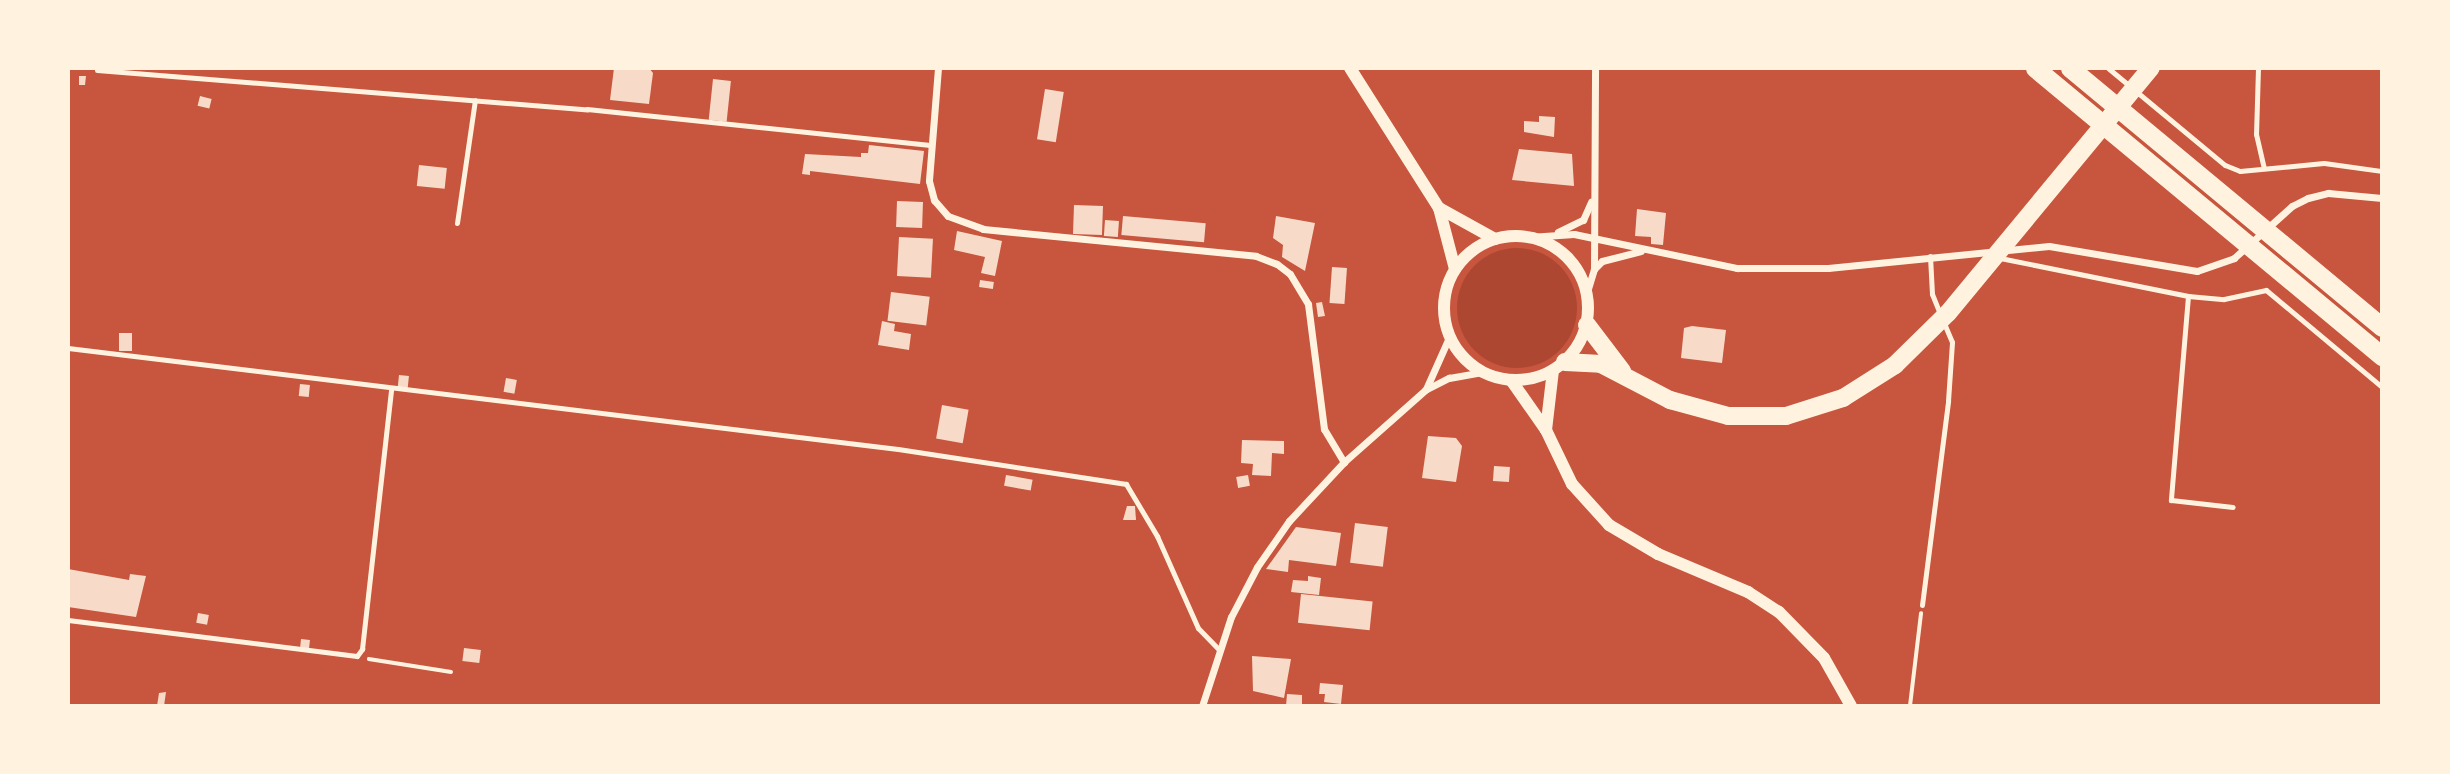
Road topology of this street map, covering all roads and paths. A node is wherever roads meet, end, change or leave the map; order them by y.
1 (938, 68) edge
2 (1350, 68) edge
3 (1595, 68) edge
4 (2035, 68) edge
5 (2070, 68) edge
6 (2151, 68) edge
7 (2258, 68) edge
8 (2110, 69) edge
9 (97, 70) dead end
10 (475, 100) junction
11 (930, 145) junction
12 (2264, 168) junction
13 (2382, 171) edge
14 (2382, 198) edge
15 (1592, 201) junction
16 (1439, 208) junction
17 (457, 223) dead end
18 (1554, 233) junction
19 (1529, 237) junction
20 (1596, 238) junction
21 (1495, 239) junction
22 (1652, 251) junction
23 (1979, 251) junction
24 (1930, 256) junction
25 (1455, 269) junction
26 (1594, 269) junction
27 (1587, 292) junction
28 (2188, 296) junction
29 (1587, 325) junction
30 (2382, 327) edge
31 (1450, 335) junction
32 (68, 348) edge
33 (2382, 356) edge
34 (1559, 366) junction
35 (1483, 372) junction
36 (1626, 377) junction
37 (1511, 380) junction
38 (2382, 387) edge
39 (391, 389) junction
40 (1426, 390) junction
41 (1546, 430) junction
42 (1344, 462) junction
43 (2233, 507) dead end
44 (1922, 605) joint
45 (68, 620) edge
46 (1218, 649) junction
47 (357, 656) junction
48 (452, 672) dead end
49 (1202, 706) edge
50 (1851, 706) edge
51 (1910, 706) edge

1 - 11 street
2 - 16 street
3 - 15 street
4 - 33 highway
5 - 30 highway
6 - 36 highway
7 - 12 lane
8 - 12 lane
9 - 10 lane
10 - 11 lane
10 - 17 lane
11 - 42 street
12 - 13 lane
14 - 23 street
15 - 18 street
15 - 20 street
16 - 21 street
16 - 25 street
18 - 19 street
18 - 20 street
19 - 21 street
19 - 27 street
20 - 22 street
20 - 26 street
21 - 25 street
22 - 24 street
22 - 26 street
23 - 24 street
23 - 28 lane
24 - 44 lane
25 - 31 street
26 - 27 street
27 - 29 street
28 - 38 lane
28 - 43 lane
29 - 34 street
29 - 36 highway
31 - 35 street
31 - 40 street
32 - 39 lane
34 - 36 highway
34 - 37 street
34 - 41 street
35 - 37 street
35 - 40 street
37 - 41 street
39 - 46 lane
39 - 47 lane
40 - 42 street
41 - 50 street
42 - 46 street
44 - 51 path
45 - 47 lane
46 - 49 street
47 - 48 path

